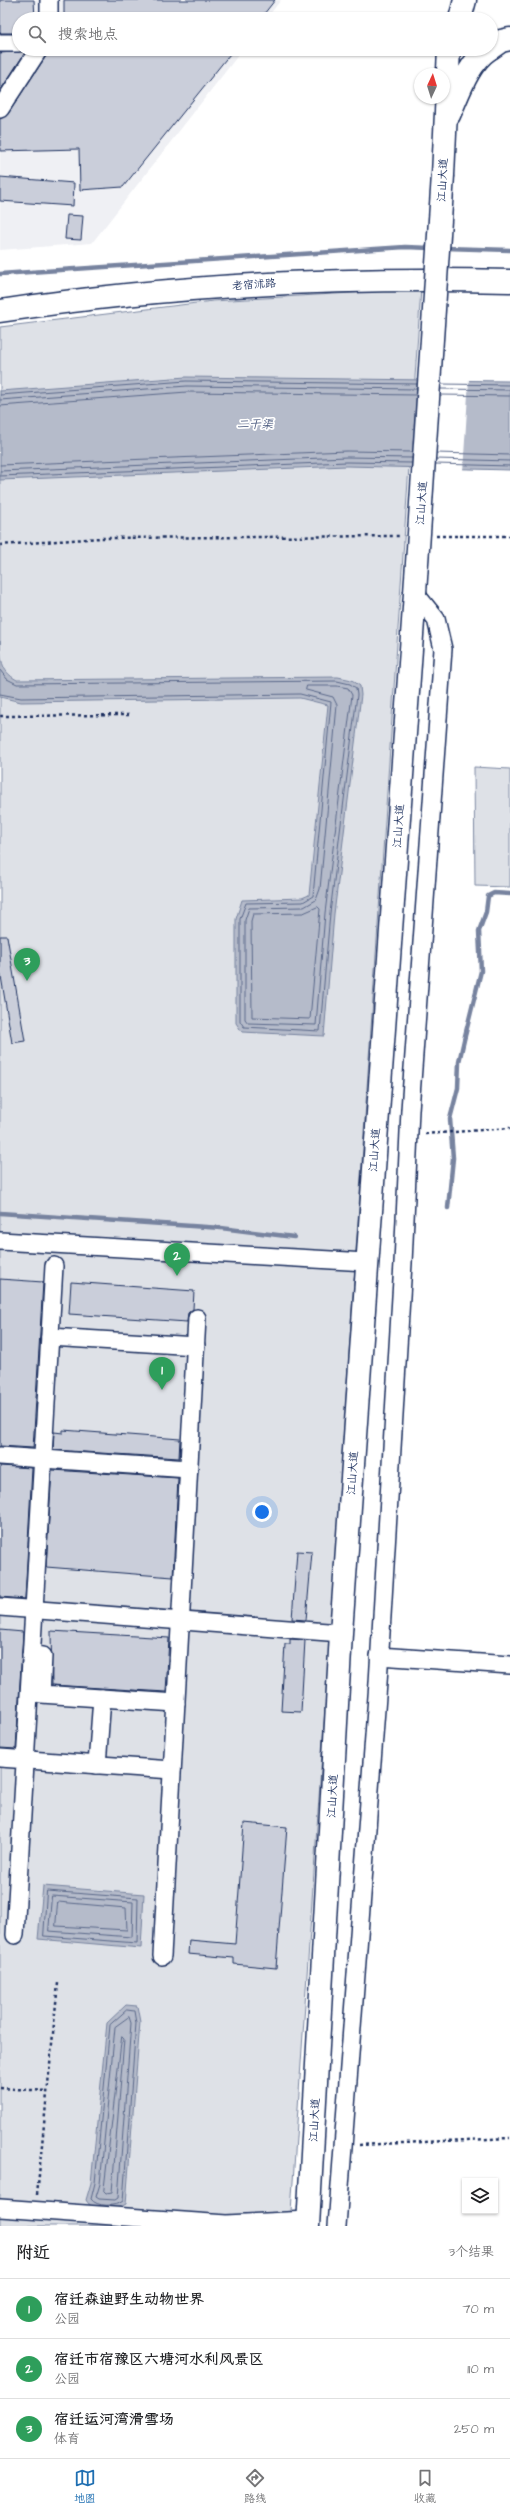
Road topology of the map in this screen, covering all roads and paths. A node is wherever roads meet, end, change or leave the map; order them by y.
1 (49, 0) edge
2 (452, 0) edge
3 (465, 0) edge
4 (49, 12) edge
5 (451, 12) edge
6 (462, 12) edge
7 (510, 39) edge
8 (0, 43) edge
9 (12, 43) edge
10 (498, 43) edge
11 (34, 56) edge
12 (448, 56) edge
13 (451, 56) edge
14 (481, 56) edge
15 (447, 68) edge
16 (448, 68) edge
17 (446, 104) edge
18 (0, 109) edge
19 (445, 123) junction
20 (510, 280) edge
21 (0, 311) edge
22 (403, 536) dead end
23 (435, 536) dead end
24 (510, 536) edge
25 (0, 545) edge
26 (415, 593) junction
27 (129, 715) dead end
28 (0, 716) edge
29 (510, 1128) edge
30 (443, 1133) dead end
31 (0, 1241) edge
32 (366, 1262) junction
33 (54, 1266) dead end
34 (197, 1318) dead end
35 (50, 1337) junction
36 (196, 1346) junction
37 (0, 1456) edge
38 (43, 1459) junction
39 (189, 1469) junction
40 (0, 1607) edge
41 (34, 1610) junction
42 (181, 1620) junction
43 (342, 1633) junction
44 (31, 1655) junction
45 (379, 1656) junction
46 (510, 1665) edge
47 (102, 1698) junction
48 (176, 1703) junction
49 (0, 1758) edge
50 (25, 1760) junction
51 (97, 1765) junction
52 (172, 1770) junction
53 (15, 1935) dead end
54 (162, 1956) dead end
55 (58, 1983) dead end
56 (0, 2088) edge
57 (47, 2091) junction
58 (510, 2138) edge
59 (344, 2146) junction
60 (0, 2208) edge
61 (35, 2210) junction
62 (308, 2223) edge
63 (337, 2226) edge

1 - 4 street
2 - 5 main road
3 - 6 main road
7 - 10 main road
8 - 9 street
11 - 18 street
12 - 15 main road, 江山大道
13 - 16 main road, 江山大道
14 - 19 main road
17 - 19 main road, 江山大道
19 - 26 main road, 江山大道, bridge
20 - 21 main road, 老宿沭路
22 - 25 path
23 - 24 path
26 - 32 main road, 江山大道
26 - 45 street
27 - 28 path
29 - 30 path
31 - 32 street
32 - 43 main road, 江山大道
33 - 35 street
34 - 36 street
35 - 36 street
35 - 38 street
36 - 39 street
37 - 38 street
38 - 39 street
38 - 41 street
39 - 42 street
40 - 41 street
41 - 42 street
41 - 44 street
42 - 43 street
42 - 48 street
43 - 62 main road, 江山大道
44 - 47 street
44 - 50 street
45 - 46 street
45 - 59 street
47 - 48 street
47 - 51 street
48 - 52 street
49 - 50 street
50 - 51 street
50 - 53 street
51 - 52 street
52 - 54 street
55 - 57 path
56 - 57 path
57 - 61 path
58 - 59 path
59 - 63 street
60 - 61 street
61 - 62 street

